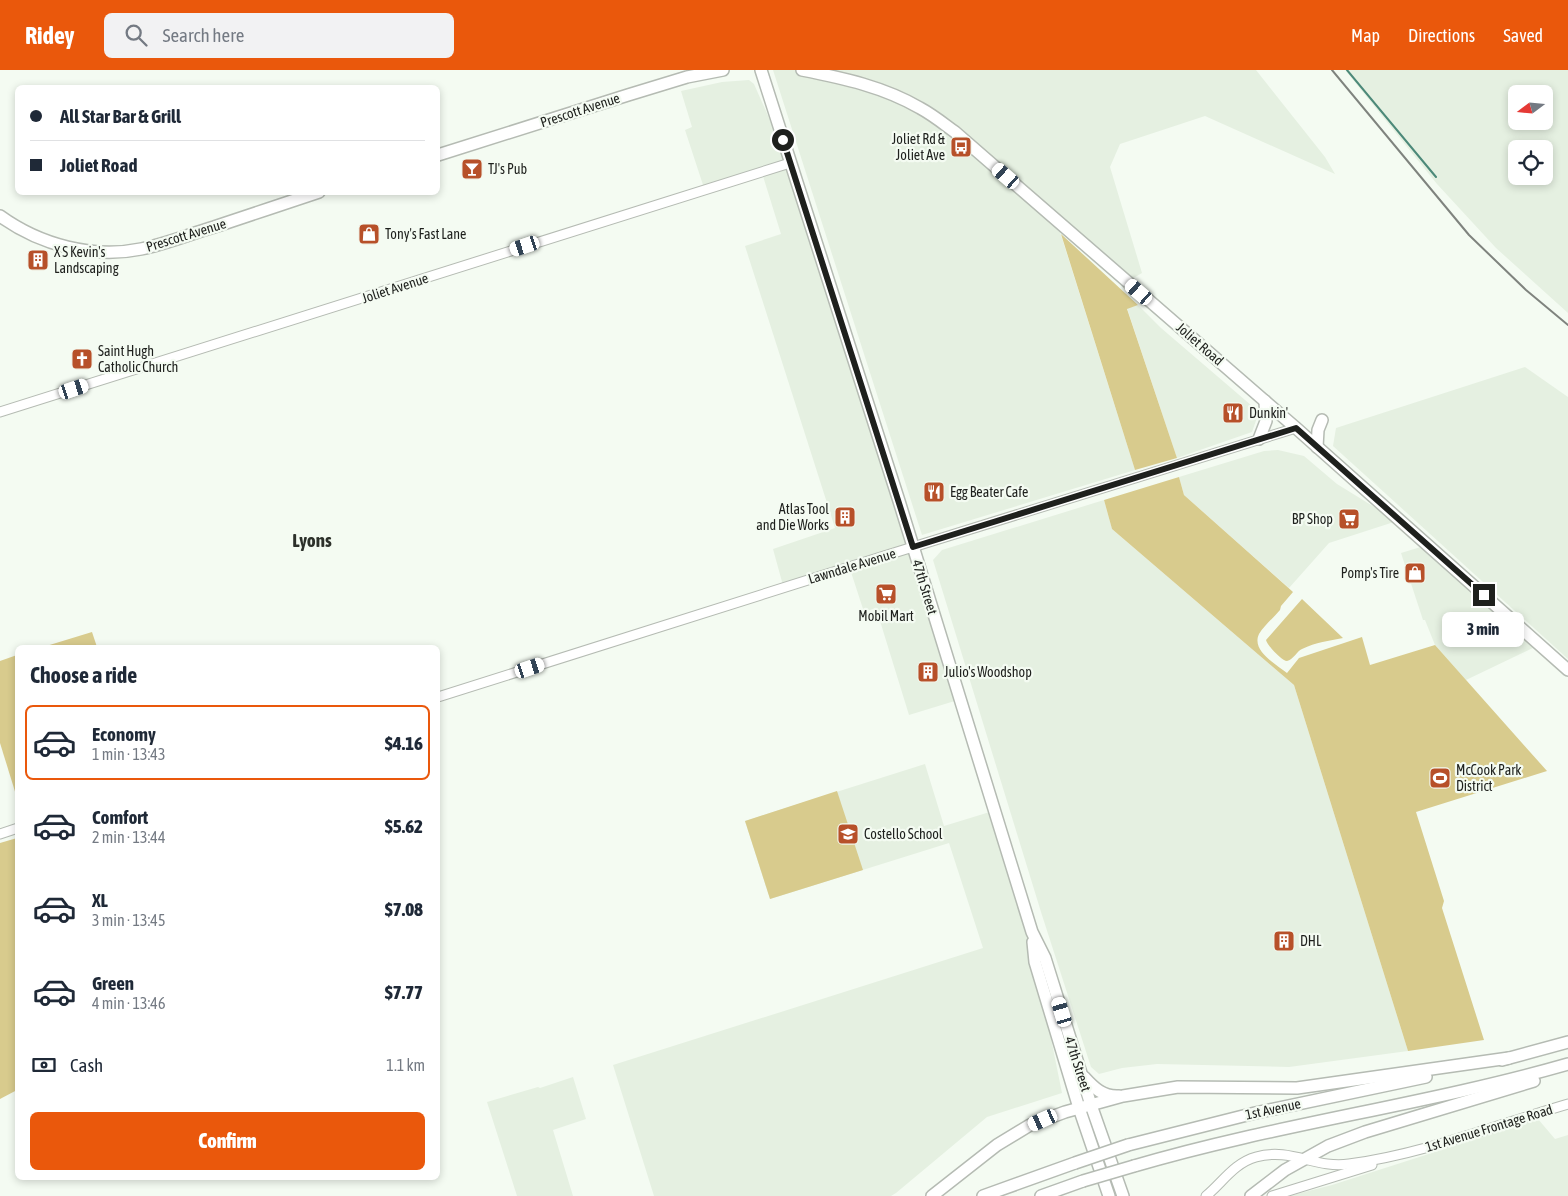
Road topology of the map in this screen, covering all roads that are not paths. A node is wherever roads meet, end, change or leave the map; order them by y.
1 (723, 70) edge
2 (761, 70) edge
3 (802, 70) edge
4 (440, 154) edge
5 (790, 163) junction
6 (310, 195) edge
7 (0, 216) edge
8 (1265, 401) junction
9 (0, 412) edge
10 (1322, 420) dead end
11 (1296, 428) junction
12 (1259, 439) junction
13 (1317, 447) junction
14 (913, 547) junction
15 (1568, 670) edge
16 (440, 696) edge
17 (15, 829) edge
18 (0, 834) edge
19 (1032, 932) junction
20 (1568, 1042) edge
21 (1060, 1045) junction
22 (1509, 1058) junction
23 (1078, 1064) junction
24 (1568, 1064) edge
25 (1568, 1070) edge
26 (1123, 1096) junction
27 (1568, 1104) edge
28 (1091, 1105) junction
29 (1079, 1108) junction
30 (1054, 1116) junction
31 (1410, 1152) junction
32 (1304, 1158) junction
33 (932, 1196) edge
34 (983, 1196) edge
35 (1041, 1196) edge
36 (1109, 1196) edge
37 (1123, 1196) edge
38 (1206, 1196) edge
39 (1251, 1196) edge
40 (1272, 1196) edge

1 - 4 main road, Prescott Avenue
2 - 5 main road, 47th Street
3 - 8 main road, Joliet Road
5 - 9 street, Joliet Avenue
5 - 14 main road, 47th Street
6 - 7 main road, Prescott Avenue
8 - 11 main road, Joliet Road
8 - 12 main road
10 - 13 main road
11 - 12 street, Lawndale Avenue
11 - 13 main road, Joliet Road
12 - 14 street, Lawndale Avenue
13 - 15 main road, Joliet Road
14 - 16 street, Lawndale Avenue
14 - 19 main road, 47th Street
17 - 18 street
19 - 21 main road, 47th Street
19 - 23 main road, 47th Street
20 - 22 main road, 1st Avenue
21 - 29 main road, 47th Street
21 - 30 main road
22 - 26 main road
22 - 34 main road, 1st Avenue, bridge
23 - 26 main road
23 - 28 main road, 47th Street
24 - 35 main road, 1st Avenue, bridge
25 - 32 main road
26 - 28 main road
27 - 31 street, 1st Avenue Frontage Road
28 - 29 main road
28 - 37 main road, 47th Street
29 - 30 main road
29 - 36 main road, 47th Street
30 - 33 main road
31 - 32 street, 1st Avenue Frontage Road
31 - 40 street, 1st Avenue Frontage Road
32 - 38 street, 1st Avenue Frontage Road
32 - 39 main road

